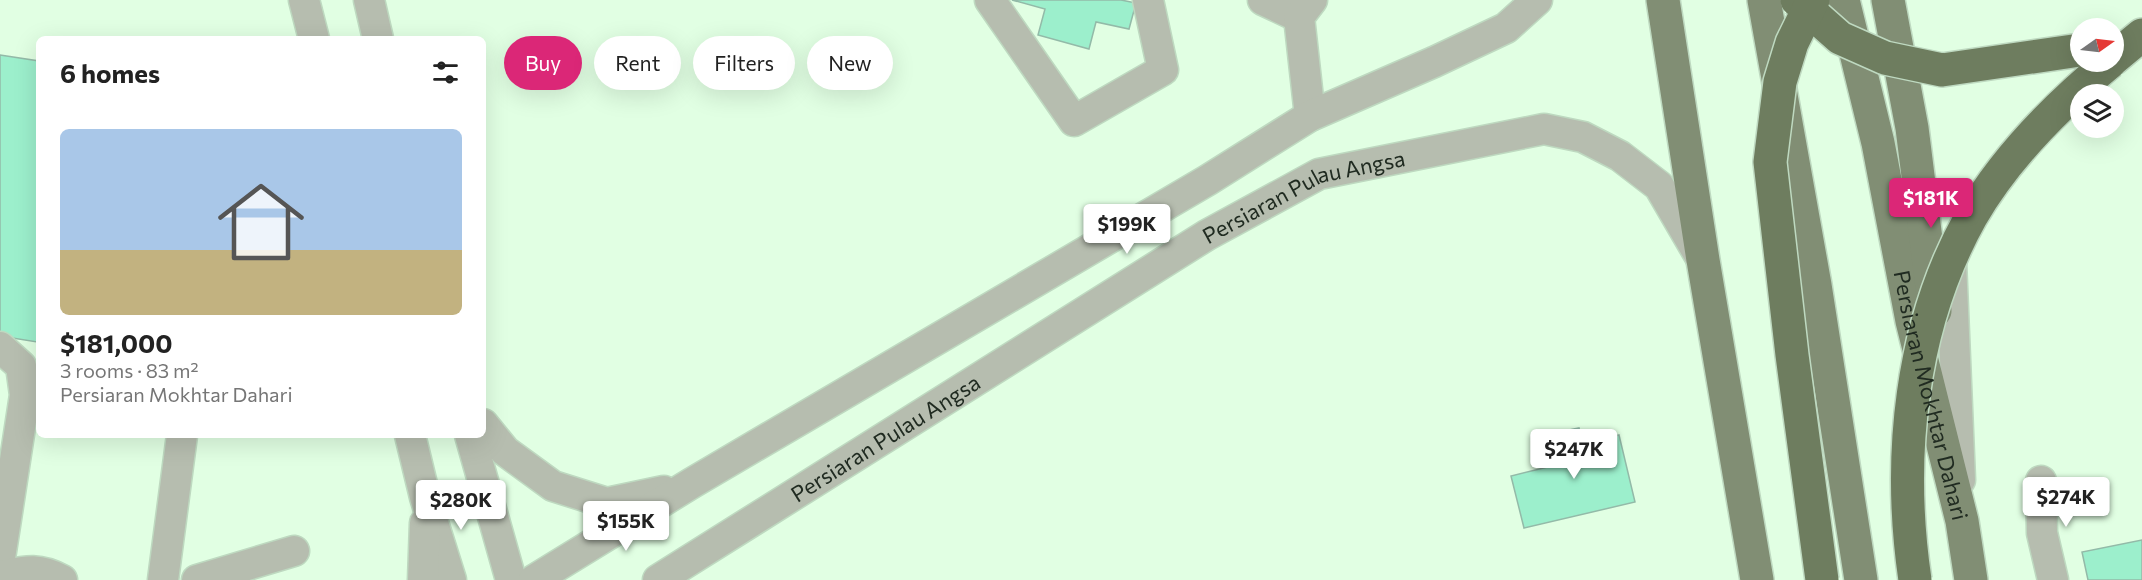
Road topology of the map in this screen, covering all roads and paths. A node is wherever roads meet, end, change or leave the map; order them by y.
1 (304, 0) edge
2 (369, 0) edge
3 (990, 0) edge
4 (1148, 0) edge
5 (1263, 0) edge
6 (1537, 0) edge
7 (1663, 0) edge
8 (1764, 0) edge
9 (1797, 0) edge
10 (1813, 0) edge
11 (1844, 0) edge
12 (1888, 0) edge
13 (1306, 8) edge
14 (2142, 34) edge
15 (313, 36) edge
16 (377, 36) edge
17 (2124, 38) edge
18 (2142, 47) edge
19 (2124, 49) edge
20 (2070, 52) edge
21 (2099, 72) edge
22 (1310, 116) junction
23 (1703, 260) junction
24 (0, 347) edge
25 (486, 428) edge
26 (182, 438) edge
27 (411, 438) edge
28 (471, 438) edge
29 (2041, 480) dead end
30 (692, 483) junction
31 (425, 497) junction
32 (1962, 521) junction
33 (294, 551) dead end
34 (0, 558) edge
35 (0, 576) edge
36 (62, 580) edge
37 (163, 580) edge
38 (197, 580) edge
39 (423, 580) edge
40 (451, 580) edge
41 (511, 580) edge
42 (534, 580) edge
43 (658, 580) edge
44 (1757, 580) edge
45 (1822, 580) edge
46 (1861, 580) edge
47 (1915, 580) edge
48 (1971, 580) edge
49 (2053, 580) edge

1 - 15 street
2 - 16 street
3 - 4 street
5 - 13 street
6 - 22 street
7 - 23 main road
8 - 46 main road
9 - 20 highway, bridge
10 - 45 highway, bridge
11 - 32 main road, Persiaran Mokhtar Dahari
12 - 32 main road
13 - 22 street
14 - 17 highway
14 - 19 highway
18 - 32 street
21 - 47 highway, bridge
22 - 30 street
23 - 43 street, Persiaran Pulau Angsa
23 - 44 main road
24 - 34 street
25 - 30 street
26 - 37 street
27 - 31 street
28 - 41 street
29 - 49 street
30 - 42 street
31 - 39 street
31 - 40 street
32 - 48 main road, Persiaran Mokhtar Dahari
33 - 38 street
35 - 36 street

